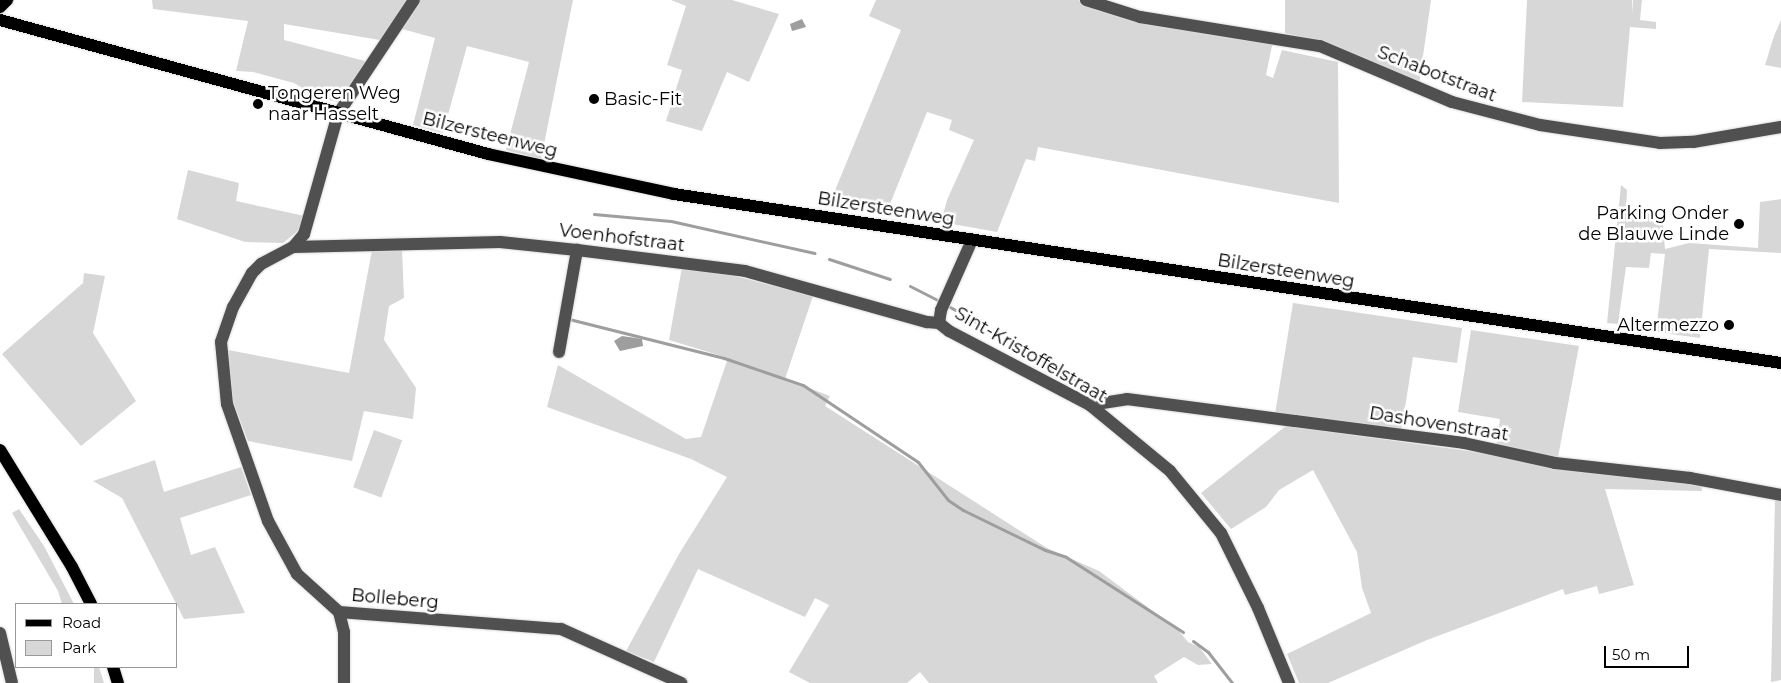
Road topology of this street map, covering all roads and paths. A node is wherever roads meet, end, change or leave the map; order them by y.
1 (7, 0) edge
2 (414, 0) edge
3 (1086, 0) edge
4 (0, 7) edge
5 (0, 20) edge
6 (338, 114) junction
7 (1781, 127) edge
8 (972, 240) junction
9 (293, 247) junction
10 (577, 250) junction
11 (939, 322) junction
12 (559, 352) dead end
13 (1781, 363) edge
14 (1090, 405) junction
15 (0, 450) edge
16 (1781, 495) edge
17 (90, 603) edge
18 (339, 612) junction
19 (0, 633) edge
20 (113, 668) edge
21 (12, 683) edge
22 (118, 683) edge
23 (344, 683) edge
24 (681, 683) edge
25 (1289, 683) edge

1 - 4 main road
2 - 6 street
3 - 7 street, Schabotstraat
5 - 6 main road, Bilzersteenweg
6 - 8 main road, Bilzersteenweg
6 - 9 street
8 - 11 street, Sint-Kristoffelstraat
8 - 13 main road, Bilzersteenweg
9 - 10 street, Voenhofstraat
9 - 18 street, Bolleberg
10 - 11 street, Voenhofstraat
10 - 12 street
11 - 14 street, Sint-Kristoffelstraat
14 - 16 street, Dashovenstraat
14 - 25 street, Sint-Kristoffelstraat
15 - 17 main road
18 - 23 street
18 - 24 street, Bolleberg
19 - 21 street
20 - 22 main road

